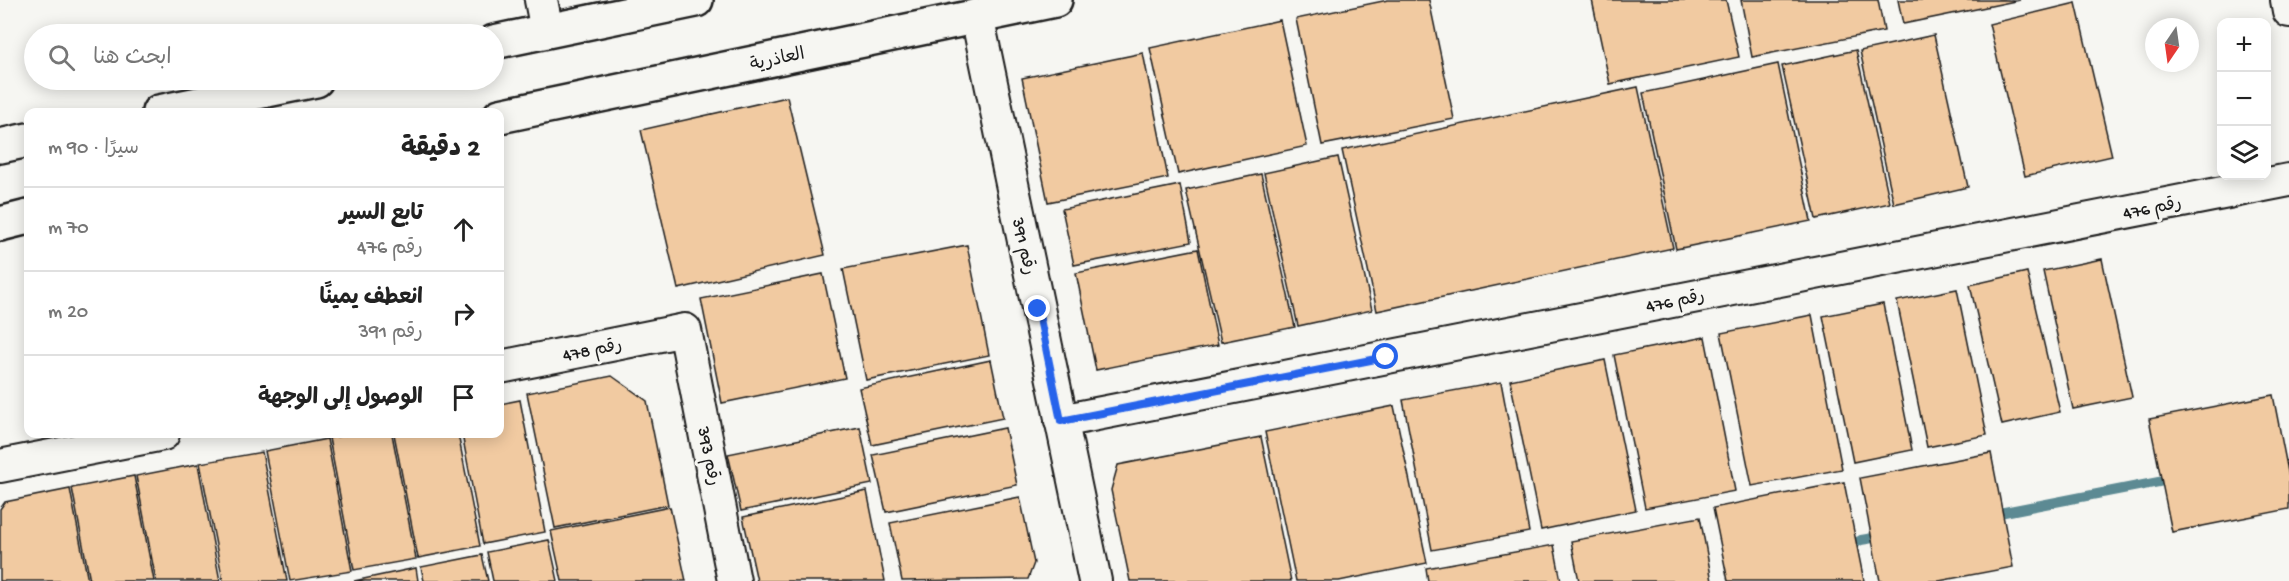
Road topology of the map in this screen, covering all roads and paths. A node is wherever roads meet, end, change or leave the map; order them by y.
1 (696, 0) edge
2 (1055, 0) edge
3 (2287, 0) edge
4 (2289, 12) edge
5 (544, 16) edge
6 (977, 16) junction
7 (504, 37) edge
8 (269, 90) edge
9 (185, 108) edge
10 (504, 115) edge
11 (24, 141) edge
12 (0, 146) edge
13 (2289, 180) edge
14 (24, 218) edge
15 (0, 224) edge
16 (685, 330) joint
17 (504, 366) edge
18 (1061, 421) junction
19 (143, 438) edge
20 (0, 466) edge
21 (734, 581) edge
22 (1095, 581) edge

1 - 5 street
2 - 6 street, العاذرية
3 - 4 street
5 - 7 street
6 - 10 street, العاذرية
6 - 18 street, رقم 391
8 - 9 street
11 - 12 street
13 - 18 street, رقم 476
14 - 15 street
16 - 17 street, رقم 478
16 - 21 street, رقم 393
18 - 22 street, رقم 391
19 - 20 street

